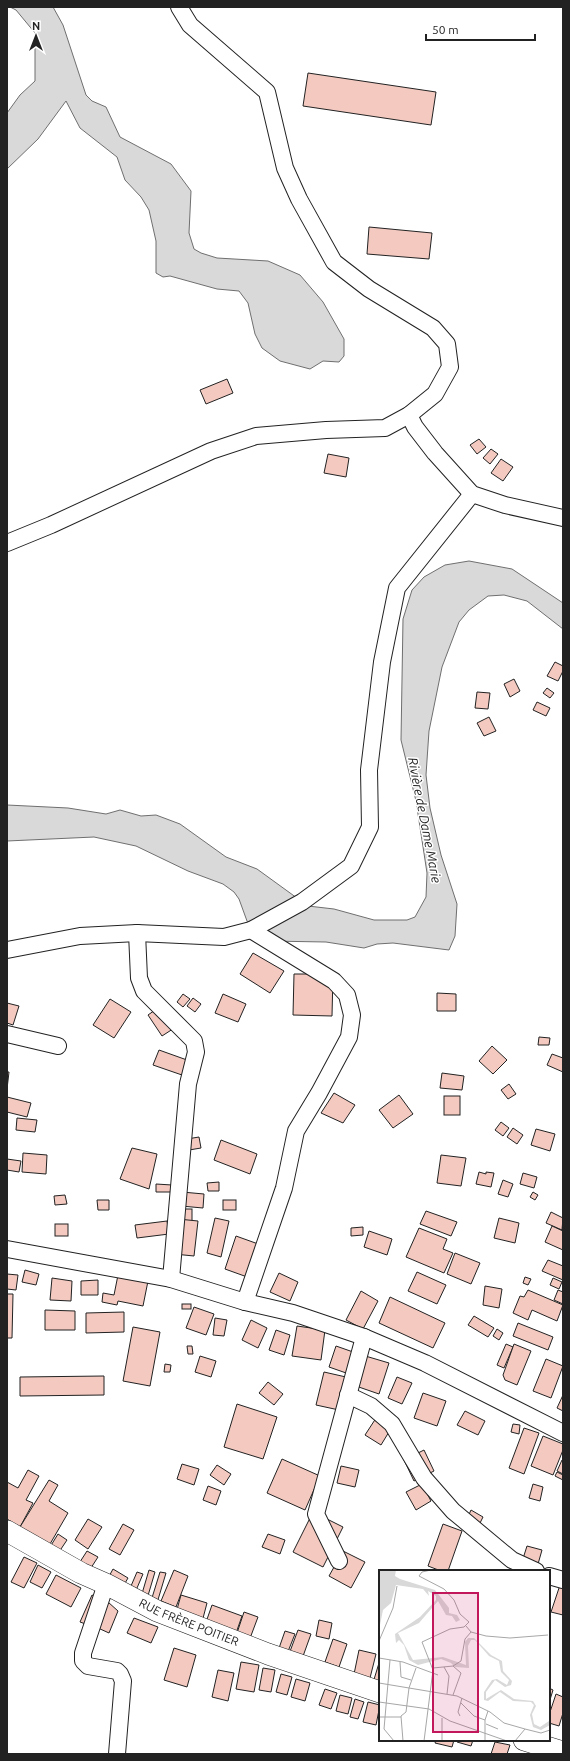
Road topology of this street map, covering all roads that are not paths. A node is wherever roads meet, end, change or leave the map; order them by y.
1 (179, 7) edge
2 (408, 415) junction
3 (472, 494) junction
4 (563, 518) edge
5 (7, 543) edge
6 (251, 930) junction
7 (137, 933) junction
8 (7, 950) edge
9 (7, 1034) edge
10 (58, 1046) dead end
11 (7, 1249) edge
12 (171, 1279) junction
13 (245, 1302) junction
14 (364, 1337) junction
15 (348, 1396) junction
16 (563, 1433) edge
17 (7, 1531) edge
18 (339, 1561) dead end
19 (534, 1570) edge
20 (550, 1576) edge
21 (563, 1580) edge
22 (106, 1584) junction
23 (379, 1692) edge
24 (527, 1741) edge
25 (563, 1752) edge
26 (116, 1754) edge

1 - 2 street
2 - 3 street
2 - 5 street
3 - 4 street
3 - 6 street
6 - 7 street
6 - 13 street
7 - 8 street
7 - 12 street
9 - 10 street
11 - 12 street
12 - 13 street
13 - 14 street
14 - 15 street
14 - 16 street
15 - 18 street
15 - 19 street
17 - 22 main road, RUE FRÈRE POITIER
20 - 21 street
22 - 23 main road, RUE FRÈRE POITIER
22 - 26 street
24 - 25 main road

